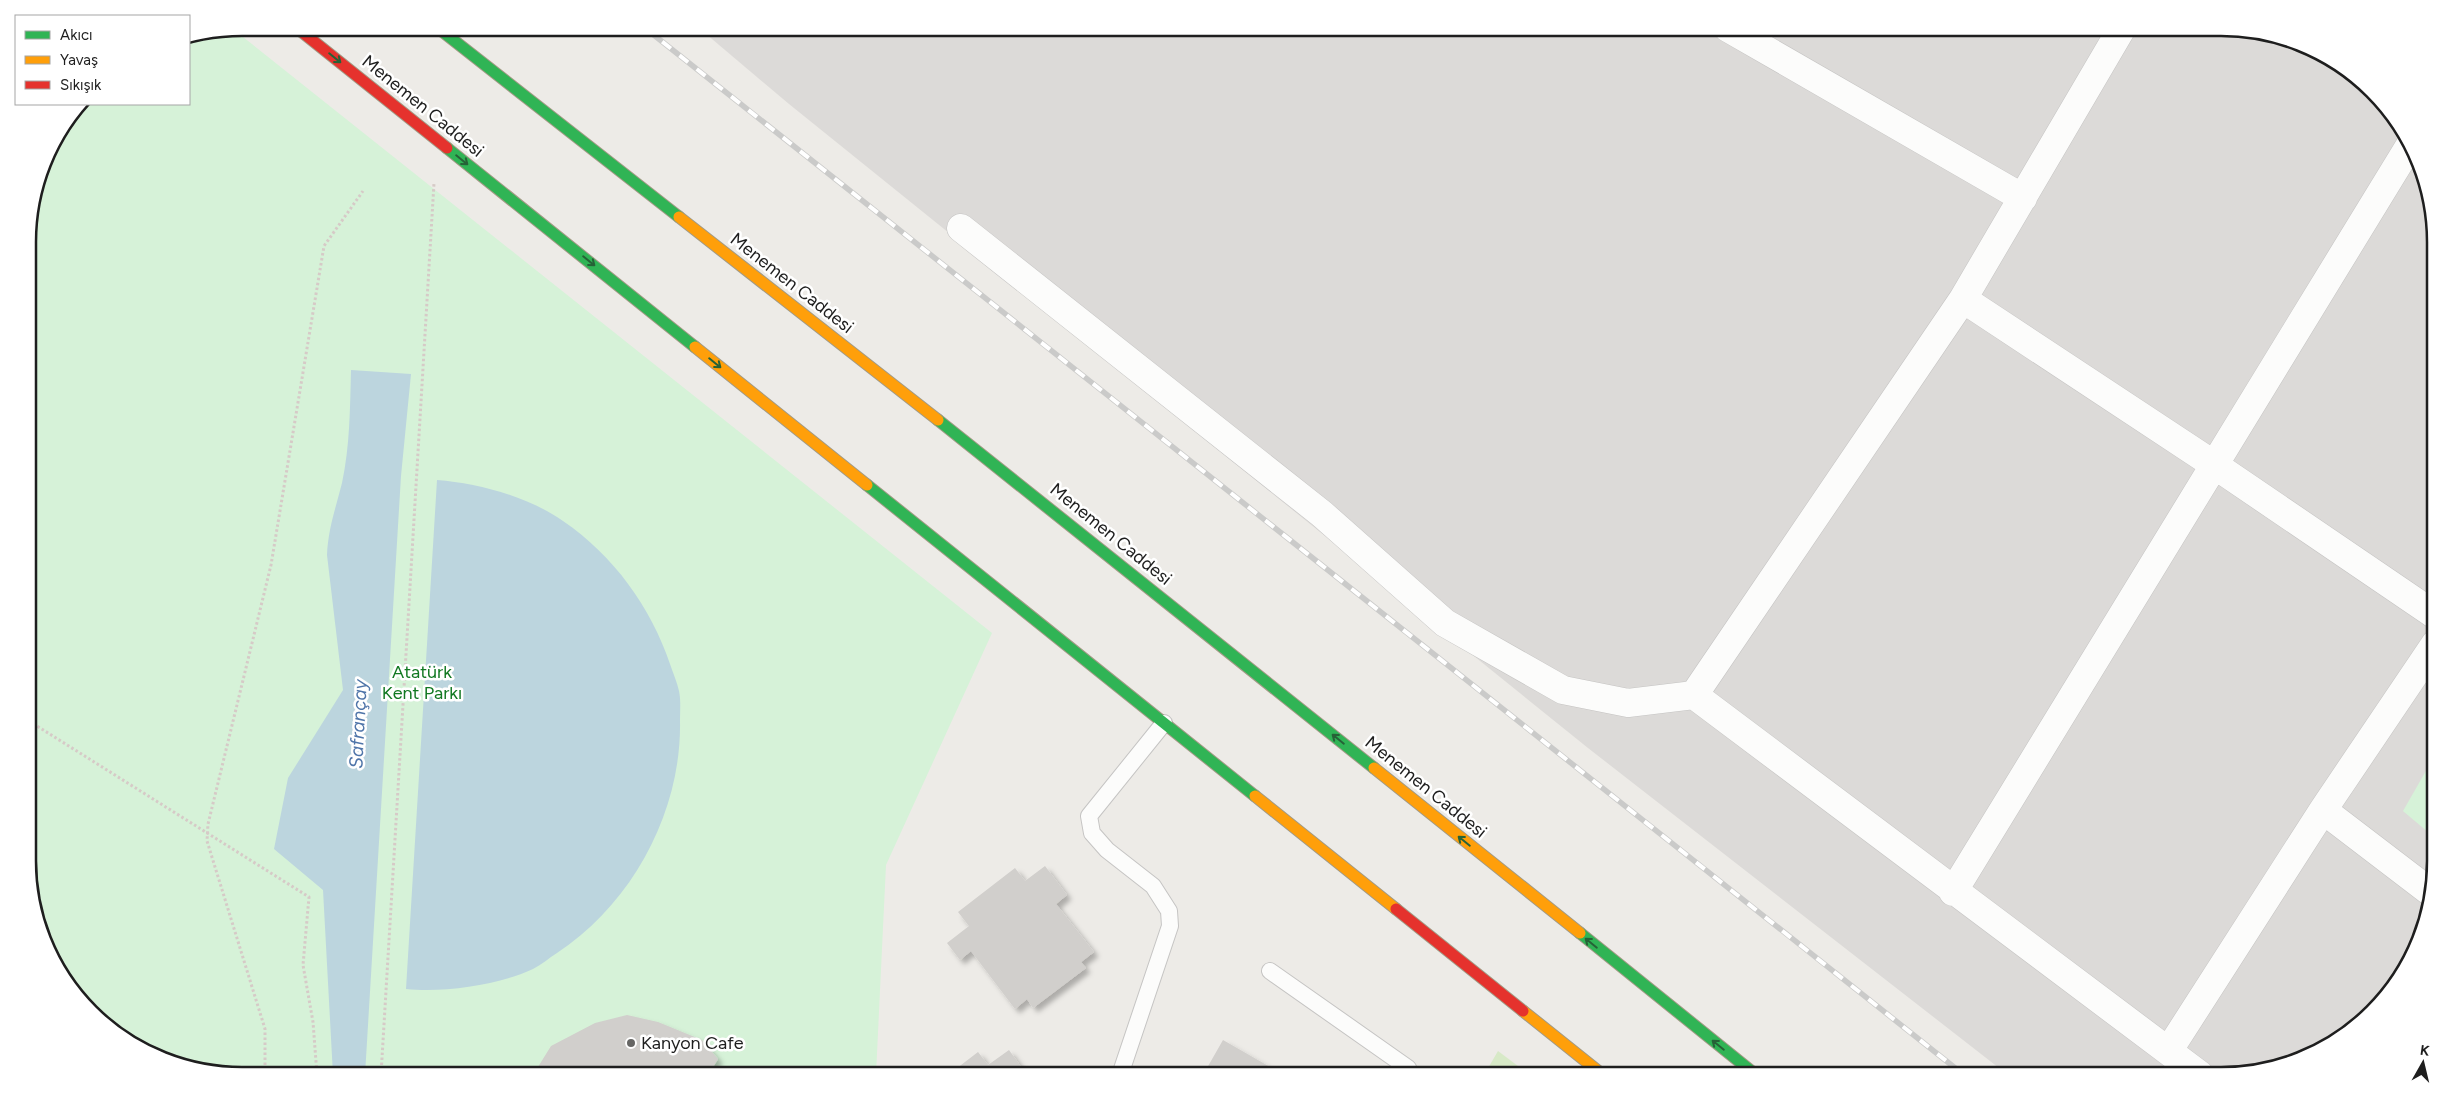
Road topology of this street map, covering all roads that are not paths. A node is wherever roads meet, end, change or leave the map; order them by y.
1 (307, 36) edge
2 (448, 36) edge
3 (1742, 36) edge
4 (2117, 36) edge
5 (2406, 152) edge
6 (2023, 198) junction
7 (961, 228) dead end
8 (1963, 298) junction
9 (2213, 464) junction
10 (2427, 611) edge
11 (2427, 656) edge
12 (1694, 695) junction
13 (1164, 723) junction
14 (2323, 810) junction
15 (2425, 887) edge
16 (1953, 892) junction
17 (1270, 971) dead end
18 (2169, 1050) junction
19 (1123, 1067) edge
20 (1407, 1067) edge
21 (1593, 1067) edge
22 (1746, 1067) edge
23 (2190, 1067) edge

1 -> 13 main road, Menemen Caddesi
22 -> 2 main road, Menemen Caddesi
3 - 6 street
4 - 6 street
5 - 9 street
6 - 8 street
7 - 12 street
8 - 9 street
8 - 12 street
9 - 10 street
9 - 16 street
11 - 14 street
12 - 16 street
13 - 19 lane
13 - 21 main road, Menemen Caddesi
14 - 15 street
14 - 18 street
16 - 18 street
17 - 20 lane
18 - 23 street

